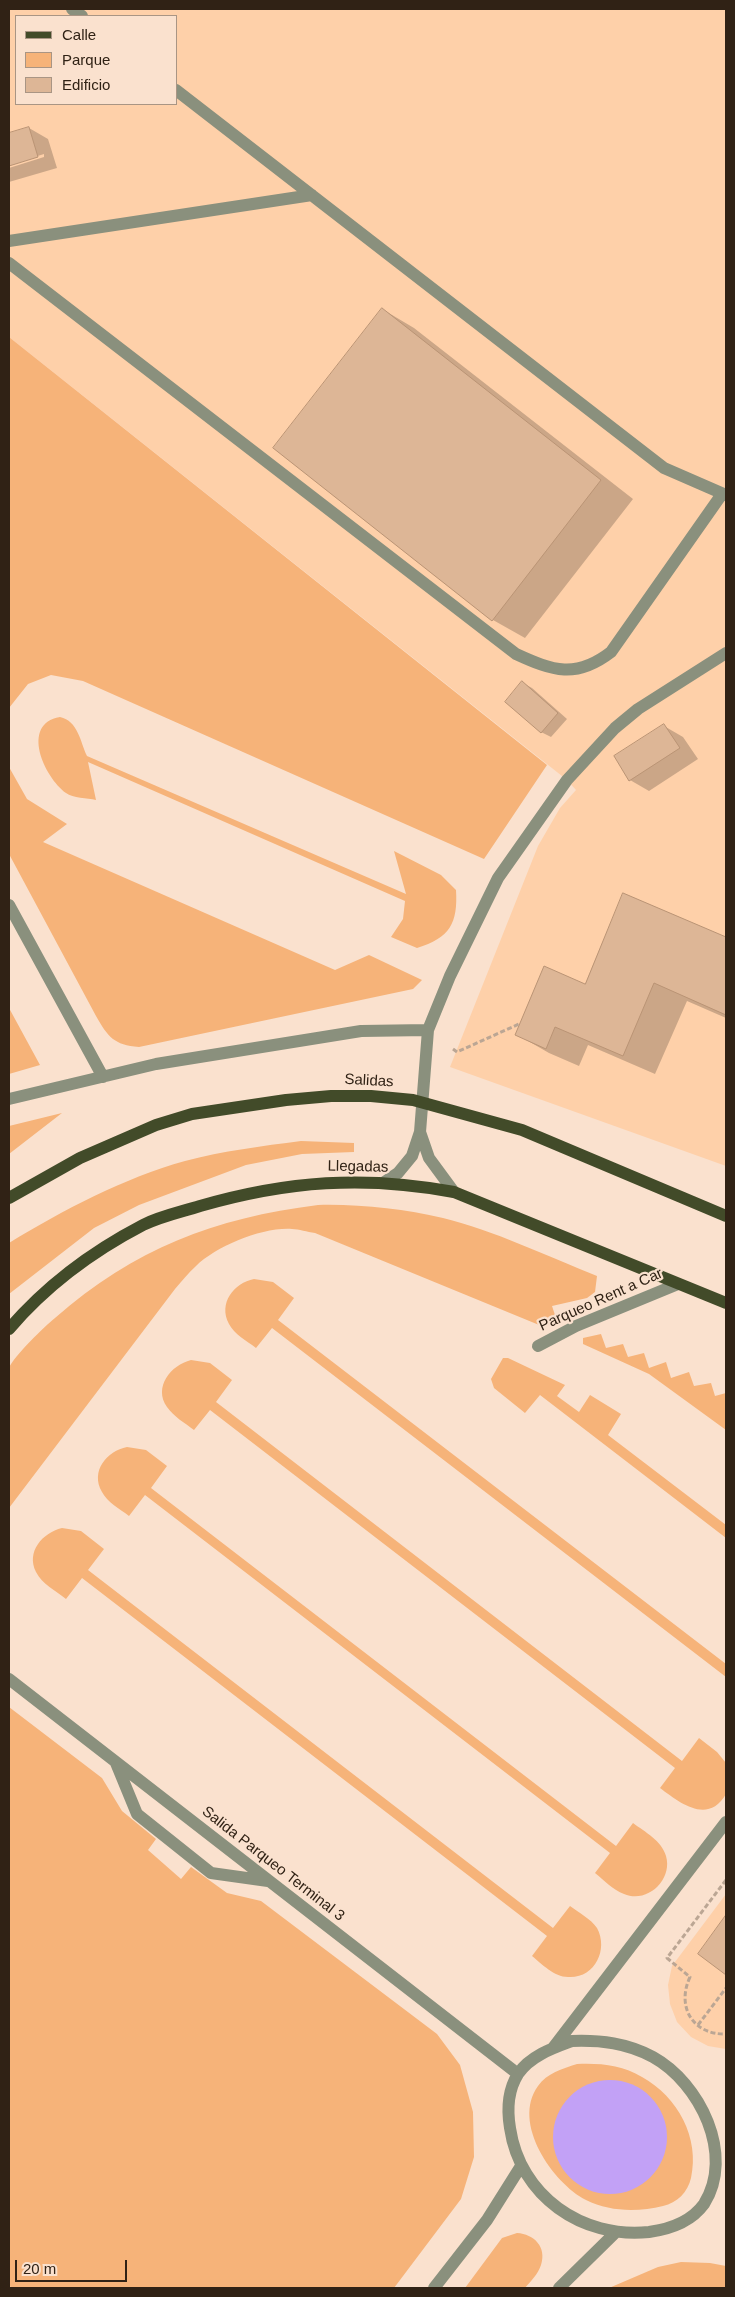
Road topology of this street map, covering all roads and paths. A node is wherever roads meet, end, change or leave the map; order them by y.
1 (178, 92) edge
2 (312, 195) junction
3 (9, 241) edge
4 (9, 263) edge
5 (724, 494) edge
6 (726, 653) edge
7 (9, 905) edge
8 (519, 1024) dead end
9 (428, 1030) junction
10 (103, 1076) junction
11 (9, 1099) edge
12 (420, 1132) junction
13 (384, 1183) junction
14 (454, 1192) junction
15 (9, 1198) edge
16 (726, 1216) edge
17 (678, 1284) junction
18 (726, 1303) edge
19 (9, 1329) edge
20 (538, 1346) dead end
21 (9, 1679) edge
22 (116, 1762) junction
23 (726, 1822) edge
24 (726, 1880) edge
25 (270, 1882) junction
26 (726, 1988) edge
27 (698, 2025) junction
28 (726, 2034) edge
29 (554, 2048) junction
30 (518, 2074) junction
31 (521, 2166) junction
32 (616, 2232) junction
33 (434, 2288) edge
34 (559, 2288) edge

1 - 2 lane
2 - 3 lane
2 - 5 lane
4 - 5 lane
6 - 9 lane
7 - 10 lane
8 - 9 path
9 - 10 lane
9 - 12 lane
10 - 11 lane
12 - 13 lane
12 - 14 lane
13 - 14 main road, Llegadas
13 - 19 main road, Llegadas
14 - 17 main road, Llegadas
15 - 16 main road, Salidas, bridge
17 - 18 main road, Llegadas
17 - 20 lane, Parqueo Rent a Car
21 - 22 lane, Salida Parqueo Terminal 3
22 - 25 lane, Salida Parqueo Terminal 3
22 - 25 lane
23 - 29 lane
24 - 27 path
25 - 30 lane, Salida Parqueo Terminal 3
26 - 27 path
27 - 28 path
29 - 30 lane
29 - 32 lane
30 - 31 lane
31 - 32 lane
31 - 33 lane
32 - 34 lane

